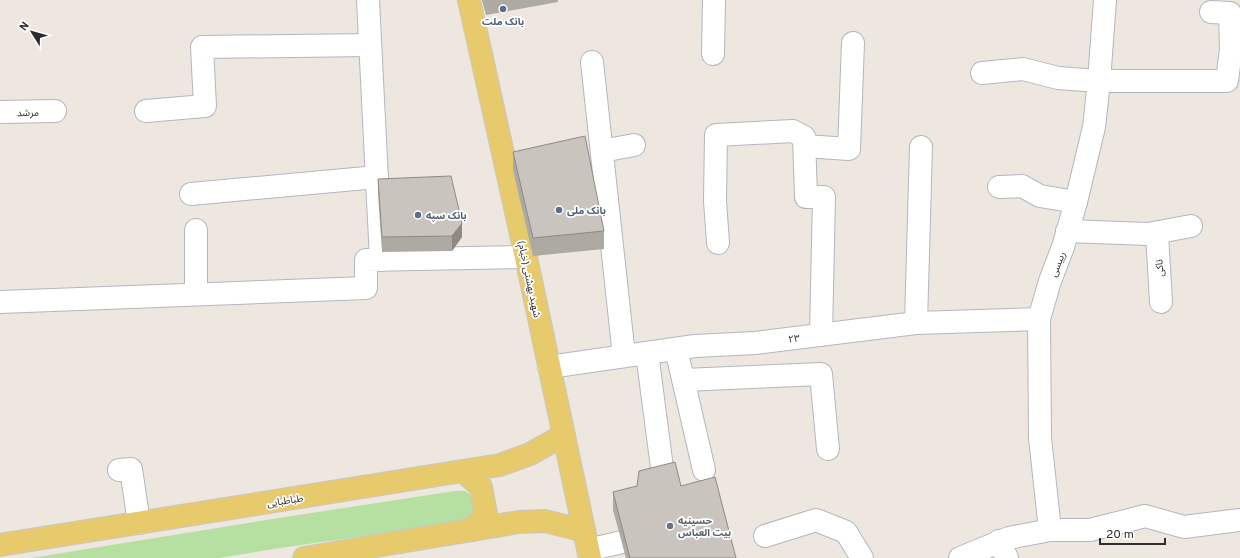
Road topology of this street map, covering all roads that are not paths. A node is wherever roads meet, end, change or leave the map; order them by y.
1 (368, 0) edge
2 (469, 0) edge
3 (714, 0) edge
4 (1104, 0) edge
5 (1211, 12) dead end
6 (853, 43) dead end
7 (370, 45) junction
8 (1235, 48) edge
9 (713, 54) dead end
10 (592, 62) dead end
11 (1234, 71) edge
12 (982, 73) dead end
13 (1099, 81) junction
14 (146, 111) dead end
15 (0, 112) edge
16 (55, 112) dead end
17 (634, 145) dead end
18 (805, 146) junction
19 (921, 147) dead end
20 (602, 151) junction
21 (376, 177) junction
22 (999, 187) dead end
23 (191, 194) dead end
24 (1076, 202) junction
25 (1191, 226) dead end
26 (196, 230) dead end
27 (1067, 231) junction
28 (1157, 233) junction
29 (718, 243) dead end
30 (526, 257) junction
31 (381, 260) junction
32 (196, 294) junction
33 (0, 302) edge
34 (1161, 302) dead end
35 (1039, 319) junction
36 (916, 324) junction
37 (821, 334) junction
38 (676, 349) junction
39 (647, 353) junction
40 (624, 356) junction
41 (549, 367) junction
42 (684, 380) junction
43 (564, 435) junction
44 (828, 449) dead end
45 (119, 470) dead end
46 (704, 470) dead end
47 (463, 471) junction
48 (664, 483) edge
49 (1240, 520) edge
50 (139, 523) junction
51 (472, 530) junction
52 (1050, 530) junction
53 (765, 536) dead end
54 (622, 542) edge
55 (0, 545) edge
56 (587, 546) edge
57 (1003, 550) edge
58 (304, 558) edge
59 (862, 558) edge
60 (960, 558) edge

1 - 7 street
2 - 30 main road, شهید بهشتی (خیام)
3 - 9 street
4 - 13 street, رییسی
5 - 8 street
6 - 18 street
7 - 14 street
7 - 21 street
8 - 11 street
10 - 20 street
11 - 13 street
12 - 13 street
13 - 24 street, رییسی
15 - 16 street, مرشد
17 - 20 street
18 - 29 street
18 - 37 street
19 - 36 street
20 - 40 street
21 - 23 street
21 - 31 street
22 - 24 street
24 - 27 street, رییسی
25 - 28 street
26 - 32 street
27 - 28 street
27 - 35 street, رییسی
28 - 34 street, تاکی
30 - 31 street
30 - 41 main road, شهید بهشتی (خیام)
31 - 32 street
32 - 33 street
35 - 36 street, ۲۳
35 - 52 street, رییسی
36 - 37 street, ۲۳
37 - 38 street, ۲۳
38 - 39 street, ۲۳
38 - 42 street
39 - 40 street, ۲۳
39 - 48 street
40 - 41 street, ۲۳
41 - 43 main road, شهید بهشتی (خیام)
42 - 44 street
42 - 46 street
43 - 47 main road, طباطبایی
43 - 56 main road, شهید بهشتی (خیام)
45 - 50 street
47 - 50 main road, طباطبایی
47 - 51 main road
49 - 52 street
50 - 55 main road, طباطبایی
51 - 56 main road
51 - 58 main road
52 - 57 street
53 - 59 street
54 - 56 street
57 - 60 street

